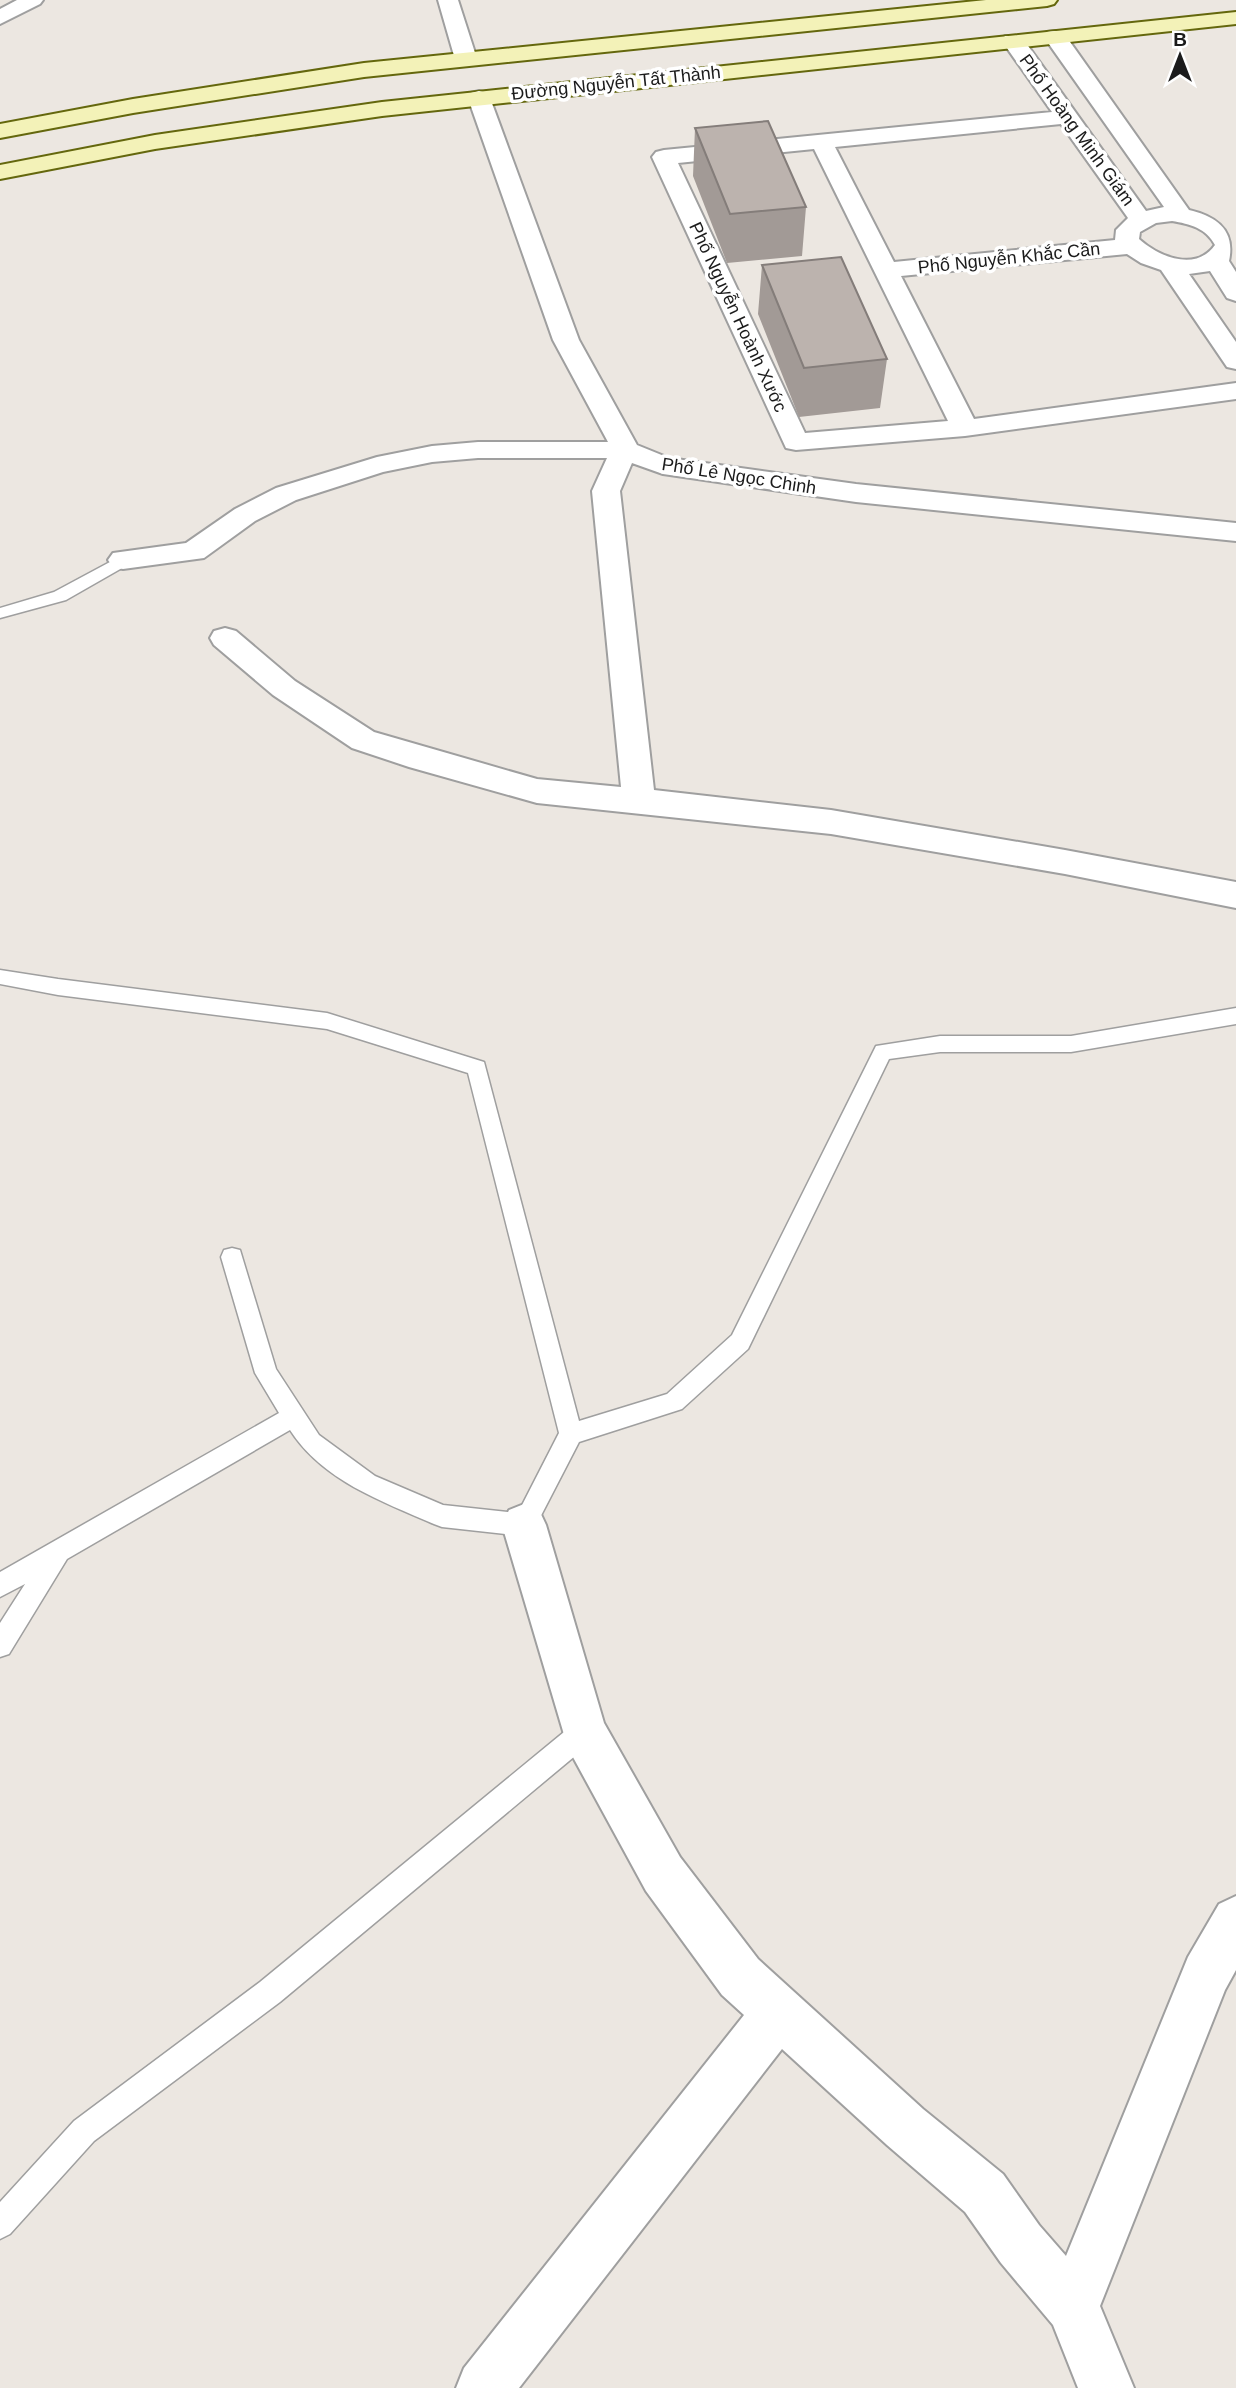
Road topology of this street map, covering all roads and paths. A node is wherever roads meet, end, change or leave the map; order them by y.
1 (33, 0) edge
2 (448, 0) edge
3 (1047, 0) edge
4 (1010, 4) junction
5 (0, 18) edge
6 (1236, 18) edge
7 (1033, 39) junction
8 (466, 59) junction
9 (479, 98) junction
10 (1067, 117) junction
11 (0, 131) edge
12 (821, 141) junction
13 (0, 173) edge
14 (1181, 215) junction
15 (1141, 220) junction
16 (1230, 233) edge
17 (1132, 246) junction
18 (1216, 260) junction
19 (1171, 265) junction
20 (886, 270) junction
21 (1236, 292) edge
22 (1236, 360) edge
23 (1236, 391) edge
24 (965, 428) junction
25 (626, 450) junction
26 (1236, 532) edge
27 (123, 559) joint
28 (0, 613) edge
29 (225, 638) dead end
30 (639, 799) junction
31 (1236, 895) edge
32 (0, 977) edge
33 (1236, 1016) edge
34 (232, 1257) dead end
35 (294, 1416) junction
36 (571, 1434) junction
37 (524, 1525) junction
38 (60, 1550) junction
39 (0, 1585) edge
40 (0, 1645) edge
41 (584, 1732) junction
42 (1236, 1921) edge
43 (779, 2012) junction
44 (0, 2224) edge
45 (1073, 2306) junction
46 (484, 2388) edge
47 (1106, 2388) edge

1 - 5 street
2 - 8 street
3 - 4 main road, Đường Nguyễn Tất Thành
4 - 7 main road
4 - 8 main road, Đường Nguyễn Tất Thành
6 - 7 main road, Đường Nguyễn Tất Thành
7 - 9 main road, Đường Nguyễn Tất Thành
7 - 10 street, Phố Hoàng Minh Giám
7 - 14 street, Phố Hoàng Minh Giám
8 - 11 main road, Đường Nguyễn Tất Thành
9 - 13 main road, Đường Nguyễn Tất Thành
9 - 25 street
10 - 12 street, Phố Nguyễn Hoành Xước
10 - 15 street, Phố Hoàng Minh Giám
12 - 20 street
12 - 24 street, Phố Nguyễn Hoành Xước
14 - 15 street
14 - 16 street
15 - 17 street
16 - 18 street
17 - 19 street
17 - 20 street, Phố Nguyễn Khắc Cần
18 - 19 street
18 - 21 street
19 - 22 street
20 - 24 street
23 - 24 street, Phố Nguyễn Hoành Xước
25 - 26 street, Phố Lê Ngọc Chinh
25 - 27 street
25 - 30 street
27 - 28 lane
29 - 30 street
30 - 31 street
32 - 36 lane
33 - 36 lane
34 - 35 lane
35 - 37 lane
35 - 38 lane
36 - 37 lane
37 - 41 street
38 - 39 lane
38 - 40 lane
41 - 43 street
41 - 44 lane
42 - 45 street
43 - 45 street
43 - 46 street
45 - 47 street

